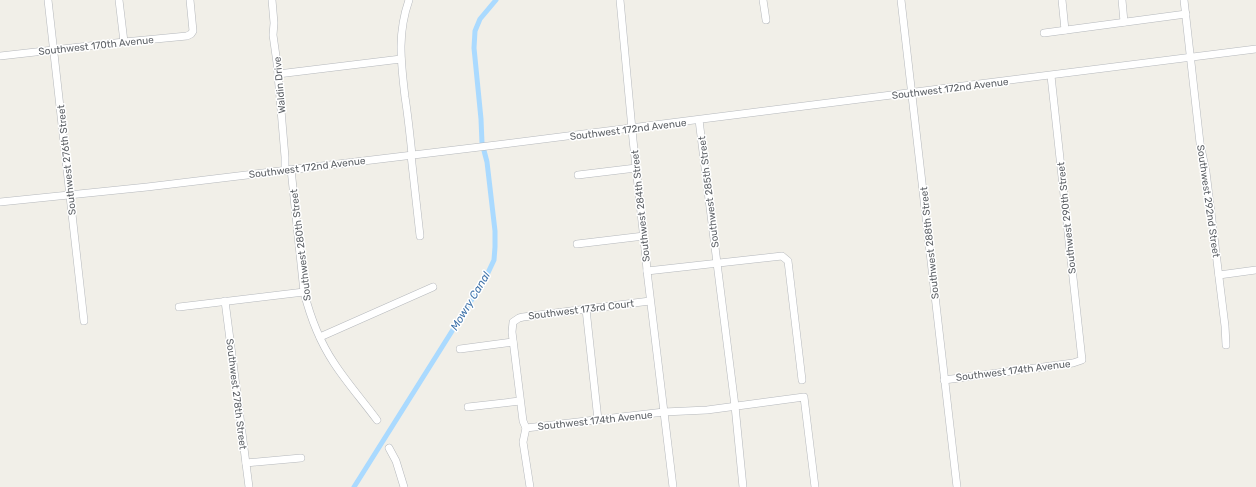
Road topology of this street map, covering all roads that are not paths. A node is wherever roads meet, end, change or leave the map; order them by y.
1 (48, 0) edge
2 (119, 0) edge
3 (190, 0) edge
4 (272, 0) edge
5 (409, 0) edge
6 (620, 0) edge
7 (763, 0) edge
8 (901, 0) edge
9 (1062, 0) edge
10 (1122, 0) edge
11 (1184, 0) edge
12 (1186, 14) junction
13 (766, 20) dead end
14 (1124, 22) junction
15 (1065, 30) junction
16 (1044, 33) dead end
17 (124, 42) junction
18 (1256, 49) edge
19 (54, 50) junction
20 (0, 56) edge
21 (1191, 58) junction
22 (401, 59) junction
23 (278, 74) junction
24 (1051, 76) junction
25 (912, 93) junction
26 (699, 120) junction
27 (632, 128) junction
28 (411, 155) junction
29 (636, 168) junction
30 (288, 169) junction
31 (578, 175) dead end
32 (70, 195) junction
33 (0, 202) edge
34 (420, 236) dead end
35 (644, 236) junction
36 (577, 244) dead end
37 (717, 264) junction
38 (1256, 270) edge
39 (646, 271) junction
40 (1219, 275) junction
41 (433, 287) dead end
42 (304, 292) junction
43 (225, 301) junction
44 (650, 301) junction
45 (178, 307) dead end
46 (586, 309) junction
47 (84, 321) dead end
48 (320, 337) junction
49 (514, 342) junction
50 (1226, 346) dead end
51 (460, 349) dead end
52 (1082, 360) joint
53 (802, 380) dead end
54 (944, 380) junction
55 (520, 401) junction
56 (735, 406) junction
57 (468, 407) dead end
58 (664, 412) junction
59 (378, 420) dead end
60 (598, 420) junction
61 (526, 428) junction
62 (389, 448) dead end
63 (301, 458) dead end
64 (246, 462) junction
65 (249, 487) edge
66 (404, 487) edge
67 (530, 487) edge
68 (673, 487) edge
69 (743, 487) edge
70 (815, 487) edge
71 (957, 487) edge

1 - 19 street, Southwest 276th Street
2 - 17 street
3 - 17 street, Southwest 170th Avenue
4 - 23 street, Waldin Drive
5 - 22 street
6 - 27 street, Southwest 284th Street
7 - 13 street
8 - 25 street, Southwest 288th Street
9 - 15 street
10 - 14 street
11 - 12 street, Southwest 292nd Street
12 - 14 street
12 - 21 street, Southwest 292nd Street
14 - 15 street
15 - 16 street
17 - 19 street, Southwest 170th Avenue
18 - 21 street, Southwest 172nd Avenue
19 - 20 street, Southwest 170th Avenue
19 - 32 street, Southwest 276th Street
21 - 24 street, Southwest 172nd Avenue
21 - 40 street, Southwest 292nd Street
22 - 23 street
22 - 28 street
23 - 30 street, Waldin Drive
24 - 25 street, Southwest 172nd Avenue
24 - 52 street, Southwest 290th Street
25 - 26 street, Southwest 172nd Avenue
25 - 54 street, Southwest 288th Street
26 - 27 street, Southwest 172nd Avenue
26 - 37 street, Southwest 285th Street
27 - 28 street, Southwest 172nd Avenue
27 - 29 street, Southwest 284th Street
28 - 30 street, Southwest 172nd Avenue
28 - 34 street
29 - 31 street
29 - 35 street, Southwest 284th Street
30 - 32 street, Southwest 172nd Avenue
30 - 42 street, Southwest 280th Street
32 - 33 street, Southwest 172nd Avenue
32 - 47 street, Southwest 276th Street
35 - 36 street
35 - 39 street, Southwest 284th Street
37 - 39 street
37 - 53 street
37 - 56 street, Southwest 285th Street
38 - 40 street
39 - 44 street, Southwest 284th Street
40 - 50 street, Southwest 292nd Street
41 - 48 street
42 - 43 street
42 - 48 street, Southwest 280th Street
43 - 45 street
43 - 64 street, Southwest 278th Street
44 - 46 street, Southwest 173rd Court
44 - 58 street, Southwest 284th Street
46 - 49 street, Southwest 173rd Court
46 - 60 street
48 - 59 street, Southwest 280th Street
49 - 51 street
49 - 55 street
52 - 54 street, Southwest 174th Avenue
54 - 71 street, Southwest 288th Street
55 - 57 street
55 - 61 street
56 - 58 street, Southwest 174th Avenue
56 - 69 street, Southwest 285th Street
56 - 70 street, Southwest 174th Avenue
58 - 60 street, Southwest 174th Avenue
58 - 68 street, Southwest 284th Street
60 - 61 street, Southwest 174th Avenue
61 - 67 street
62 - 66 street
63 - 64 street
64 - 65 street, Southwest 278th Street

